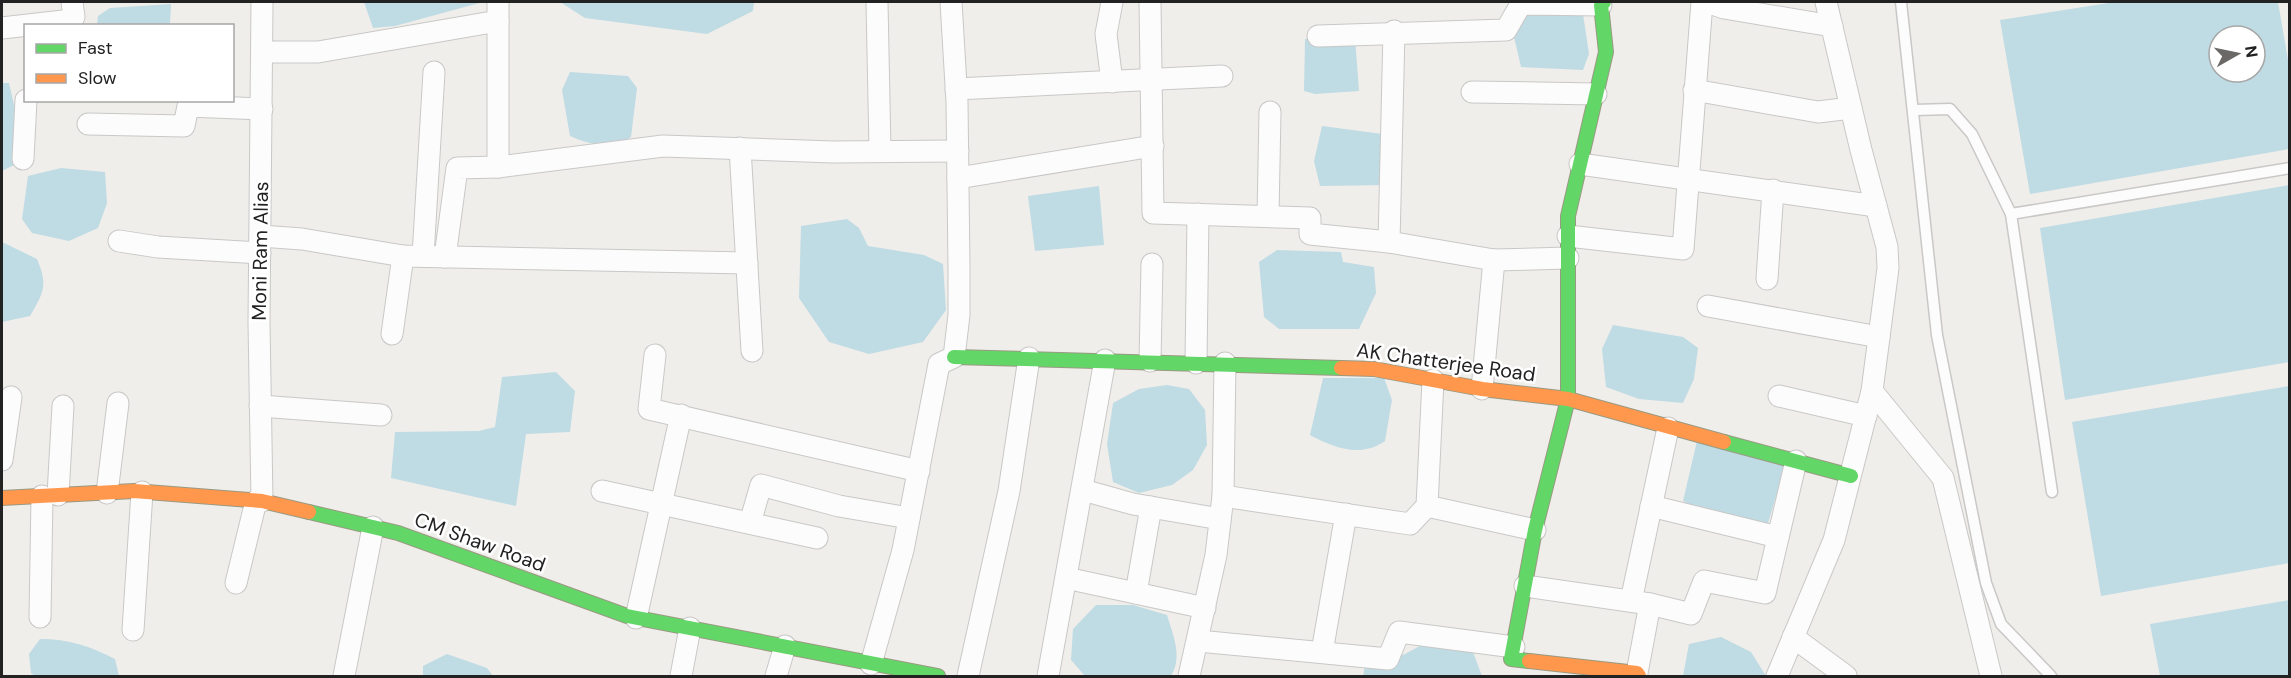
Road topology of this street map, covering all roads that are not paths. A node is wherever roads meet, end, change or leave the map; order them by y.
1 (72, 2) edge
2 (262, 2) edge
3 (877, 2) edge
4 (951, 2) edge
5 (1112, 2) edge
6 (1150, 2) edge
7 (1702, 2) edge
8 (1707, 2) edge
9 (1826, 2) edge
10 (1901, 2) edge
11 (1603, 3) edge
12 (498, 11) edge
13 (29, 24) edge
14 (24, 25) edge
15 (1832, 26) junction
16 (2, 28) edge
17 (1394, 32) junction
18 (1318, 36) dead end
19 (263, 52) junction
20 (434, 72) dead end
21 (1222, 76) dead end
22 (1153, 78) junction
23 (1112, 82) junction
24 (956, 89) junction
25 (1694, 90) junction
26 (1472, 92) dead end
27 (1596, 94) junction
28 (26, 102) edge
29 (1851, 108) junction
30 (262, 109) junction
31 (1914, 110) junction
32 (1270, 112) dead end
33 (88, 124) dead end
34 (1153, 146) junction
35 (740, 148) junction
36 (880, 151) junction
37 (958, 151) junction
38 (23, 159) dead end
39 (1580, 164) junction
40 (498, 167) junction
41 (2289, 168) edge
42 (1688, 177) junction
43 (958, 178) junction
44 (1773, 190) junction
45 (1876, 206) junction
46 (1198, 214) junction
47 (2011, 214) junction
48 (1268, 215) junction
49 (1568, 236) junction
50 (119, 241) dead end
51 (1389, 242) junction
52 (260, 244) junction
53 (413, 256) junction
54 (445, 257) junction
55 (1568, 258) junction
56 (1494, 260) junction
57 (747, 263) junction
58 (1152, 264) dead end
59 (1767, 279) dead end
60 (1708, 306) dead end
61 (392, 334) dead end
62 (1879, 337) junction
63 (752, 351) dead end
64 (655, 355) dead end
65 (954, 357) junction
66 (1029, 358) junction
67 (1105, 360) junction
68 (1150, 361) junction
69 (1196, 363) junction
70 (1225, 363) junction
71 (1433, 380) junction
72 (1482, 388) junction
73 (1872, 391) junction
74 (1779, 396) dead end
75 (11, 397) dead end
76 (1568, 399) junction
77 (118, 403) dead end
78 (63, 406) dead end
79 (260, 406) junction
80 (381, 415) dead end
81 (681, 415) junction
82 (1866, 416) junction
83 (1668, 428) junction
84 (2, 460) edge
85 (1796, 461) junction
86 (919, 471) junction
87 (1851, 476) junction
88 (1083, 490) junction
89 (602, 491) dead end
90 (107, 492) junction
91 (142, 492) junction
92 (2052, 492) dead end
93 (50, 496) junction
94 (1223, 496) junction
95 (2, 498) edge
96 (259, 501) junction
97 (660, 503) junction
98 (1427, 506) junction
99 (1651, 506) junction
100 (1151, 507) junction
101 (1346, 514) junction
102 (909, 518) junction
103 (1220, 519) junction
104 (750, 523) junction
105 (373, 527) junction
106 (1535, 530) junction
107 (1778, 537) junction
108 (817, 538) dead end
109 (1066, 578) junction
110 (236, 583) dead end
111 (1525, 586) junction
112 (1136, 593) junction
113 (1640, 602) junction
114 (1205, 608) junction
115 (40, 617) dead end
116 (636, 618) junction
117 (690, 628) junction
118 (133, 630) dead end
119 (1793, 637) junction
120 (1198, 641) junction
121 (785, 646) junction
122 (1514, 647) junction
123 (1322, 652) junction
124 (871, 663) junction
125 (837, 667) edge
126 (1638, 675) edge
127 (344, 676) edge
128 (681, 676) edge
129 (776, 676) edge
130 (936, 676) edge
131 (968, 676) edge
132 (1048, 676) edge
133 (1189, 676) edge
134 (1777, 676) edge
135 (1846, 676) edge
136 (1990, 676) edge
137 (2051, 676) edge

1 - 13 street
2 - 19 street, Moni Ram Alias
3 - 36 street
4 - 24 street
5 - 23 street
6 - 22 street
7 - 25 street
8 - 15 street
9 - 15 street
10 - 31 lane
11 - 17 street
11 - 27 street
12 - 19 street
12 - 40 street
14 - 16 street
15 - 29 street
17 - 18 street
17 - 51 street
19 - 30 street, Moni Ram Alias
20 - 53 street
21 - 22 street
22 - 23 street
22 - 34 street
23 - 24 street
24 - 37 street
25 - 29 street
25 - 42 street
26 - 27 street
27 - 39 street
28 - 38 street
29 - 45 street
30 - 33 street
30 - 52 street, Moni Ram Alias
31 - 47 lane
31 - 137 lane
32 - 48 street
34 - 43 street
34 - 46 street
35 - 36 street
35 - 40 street
35 - 57 street
36 - 37 street
37 - 43 street
39 - 42 street
39 - 49 street
40 - 54 street
41 - 47 lane
42 - 44 street
42 - 49 street
43 - 65 street
44 - 45 street
44 - 59 street
45 - 62 street
46 - 48 street
46 - 69 street
47 - 92 lane
48 - 51 street
49 - 55 street
50 - 52 street
51 - 56 street
52 - 53 street
52 - 79 street, Moni Ram Alias
53 - 54 street
53 - 61 street
54 - 57 street
55 - 56 street
55 - 76 street
56 - 72 street
57 - 63 street
58 - 68 street
60 - 62 street
62 - 73 street
64 - 81 street
65 - 66 street, AK Chatterjee Road
65 - 86 street
66 - 67 street, AK Chatterjee Road
66 - 131 street
67 - 68 street, AK Chatterjee Road
67 - 88 street
68 - 69 street, AK Chatterjee Road
69 - 70 street, AK Chatterjee Road
70 - 71 street, AK Chatterjee Road
70 - 94 street
71 - 72 street, AK Chatterjee Road
71 - 98 street
72 - 76 street, AK Chatterjee Road
73 - 82 street
73 - 136 street
74 - 82 street
75 - 84 street
76 - 83 street, AK Chatterjee Road
76 - 106 street
77 - 90 street
78 - 93 street
79 - 80 street
79 - 96 street, Moni Ram Alias
81 - 86 street
81 - 97 street
82 - 87 street
83 - 85 street, AK Chatterjee Road
83 - 99 street
85 - 87 street, AK Chatterjee Road
85 - 107 street
86 - 102 street
87 - 119 street
88 - 100 street
88 - 109 street
89 - 97 street
90 - 91 street, CM Shaw Road
90 - 93 street, CM Shaw Road
91 - 96 street, CM Shaw Road
91 - 118 street
93 - 95 street, CM Shaw Road
93 - 115 street
94 - 101 street
94 - 103 street
96 - 105 street, CM Shaw Road
96 - 110 street, Moni Ram Alias
97 - 104 street
97 - 116 street
98 - 101 street
98 - 106 street
99 - 107 street
99 - 113 street
100 - 103 street
100 - 112 street
101 - 123 street
102 - 104 street
102 - 124 street
103 - 114 street
104 - 108 street
105 - 116 street, CM Shaw Road
105 - 127 street
106 - 111 street
107 - 113 street
109 - 112 street
109 - 132 street
111 - 113 street
111 - 122 street
112 - 114 street
113 - 126 street
114 - 120 street
116 - 117 street, CM Shaw Road
117 - 121 street, CM Shaw Road
117 - 128 street
119 - 134 street
119 - 135 street
120 - 123 street
120 - 133 street
121 - 125 street, CM Shaw Road
121 - 129 street
122 - 123 street
122 - 126 street
124 - 125 street, CM Shaw Road
124 - 130 street, CM Shaw Road

